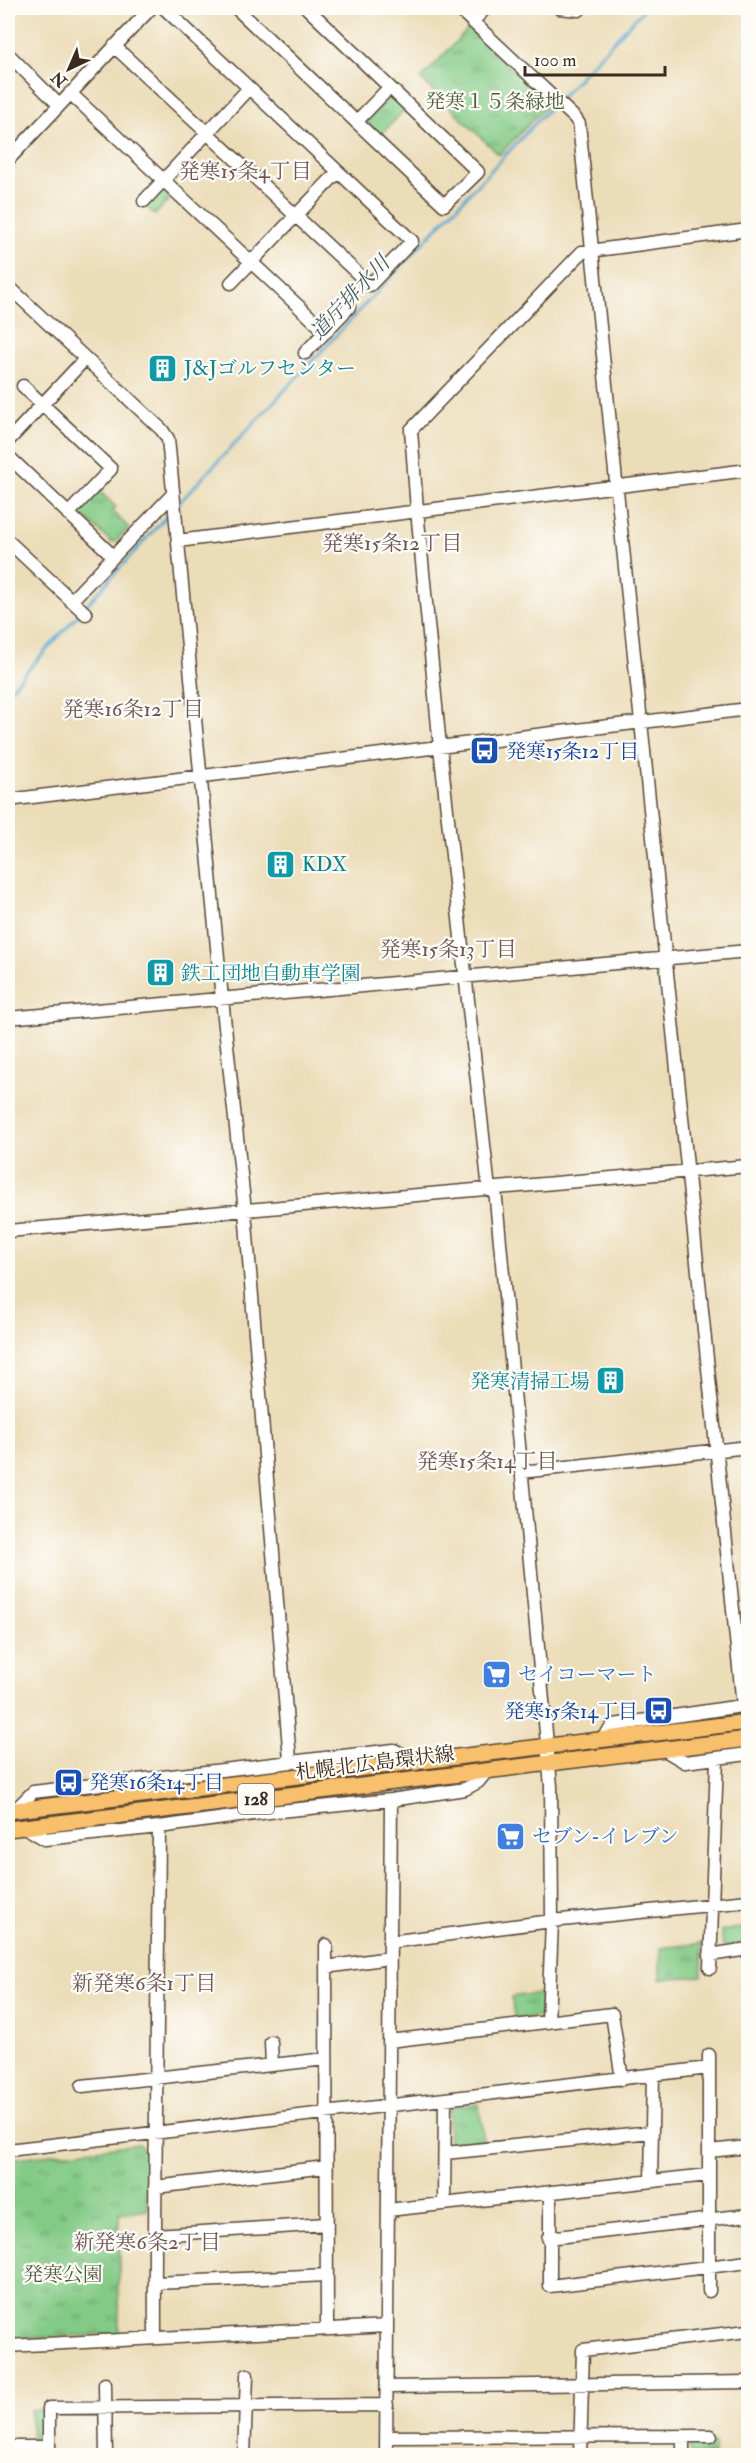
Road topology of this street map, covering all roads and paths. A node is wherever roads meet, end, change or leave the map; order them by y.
1 (151, 8) edge
2 (165, 8) edge
3 (236, 8) edge
4 (307, 8) edge
5 (458, 8) edge
6 (486, 8) edge
7 (559, 8) edge
8 (581, 8) edge
9 (472, 22) junction
10 (114, 46) junction
11 (8, 54) edge
12 (249, 88) junction
13 (389, 88) junction
14 (70, 93) junction
15 (59, 105) junction
16 (356, 122) junction
17 (207, 134) junction
18 (8, 160) edge
19 (338, 172) junction
20 (163, 180) junction
21 (144, 201) dead end
22 (295, 216) junction
23 (748, 230) edge
24 (591, 249) junction
25 (251, 262) junction
26 (231, 283) dead end
27 (8, 286) edge
28 (349, 307) dead end
29 (326, 332) junction
30 (305, 353) dead end
31 (85, 359) junction
32 (23, 386) dead end
33 (42, 404) junction
34 (8, 441) edge
35 (8, 456) edge
36 (748, 470) edge
37 (615, 487) junction
38 (173, 497) junction
39 (417, 510) junction
40 (68, 514) junction
41 (8, 541) edge
42 (178, 541) junction
43 (113, 556) junction
44 (72, 602) junction
45 (86, 614) dead end
46 (748, 709) edge
47 (641, 722) junction
48 (440, 747) junction
49 (200, 776) junction
50 (8, 800) edge
51 (748, 951) edge
52 (664, 958) junction
53 (466, 976) junction
54 (222, 999) junction
55 (8, 1018) edge
56 (748, 1166) edge
57 (688, 1172) junction
58 (492, 1190) junction
59 (245, 1211) junction
60 (8, 1231) edge
61 (748, 1447) edge
62 (718, 1450) junction
63 (521, 1472) junction
64 (746, 1706) edge
65 (748, 1722) edge
66 (748, 1739) edge
67 (601, 1740) junction
68 (546, 1748) junction
69 (663, 1749) junction
70 (748, 1754) edge
71 (717, 1758) junction
72 (290, 1761) junction
73 (549, 1763) junction
74 (416, 1764) junction
75 (487, 1771) junction
76 (391, 1800) junction
77 (11, 1811) edge
78 (25, 1827) junction
79 (159, 1827) junction
80 (8, 1829) edge
81 (748, 1901) edge
82 (712, 1906) junction
83 (552, 1920) junction
84 (388, 1942) junction
85 (326, 1945) dead end
86 (748, 1949) edge
87 (710, 1955) junction
88 (389, 1958) junction
89 (326, 1967) junction
90 (710, 1968) dead end
91 (548, 2022) junction
92 (389, 2041) junction
93 (271, 2042) dead end
94 (326, 2059) junction
95 (272, 2065) junction
96 (653, 2075) junction
97 (157, 2078) junction
98 (622, 2079) junction
99 (82, 2086) dead end
100 (445, 2100) junction
101 (388, 2105) junction
102 (326, 2112) junction
103 (651, 2132) junction
104 (157, 2133) junction
105 (748, 2147) edge
106 (8, 2150) edge
107 (710, 2151) junction
108 (445, 2153) junction
109 (327, 2167) junction
110 (708, 2175) junction
111 (651, 2181) junction
112 (154, 2187) junction
113 (550, 2193) junction
114 (444, 2204) junction
115 (388, 2210) junction
116 (748, 2215) edge
117 (709, 2220) junction
118 (327, 2224) junction
119 (155, 2235) junction
120 (548, 2238) junction
121 (748, 2262) edge
122 (709, 2266) junction
123 (327, 2276) junction
124 (155, 2283) junction
125 (710, 2291) dead end
126 (387, 2326) junction
127 (327, 2329) junction
128 (748, 2331) edge
129 (155, 2338) junction
130 (8, 2346) edge
131 (247, 2375) dead end
132 (748, 2382) edge
133 (581, 2383) junction
134 (105, 2385) dead end
135 (387, 2387) junction
136 (387, 2405) junction
137 (246, 2406) junction
138 (106, 2407) junction
139 (580, 2436) junction
140 (683, 2436) junction
141 (711, 2436) dead end
142 (386, 2437) junction
143 (8, 2447) edge
144 (49, 2451) edge
145 (106, 2456) edge
146 (244, 2456) edge
147 (386, 2456) edge
148 (580, 2456) edge
149 (683, 2456) edge

1 - 10 street
2 - 12 street
3 - 16 street
4 - 13 street
5 - 9 street
6 - 9 street
7 - 8 street
9 - 24 street
10 - 14 street
10 - 17 street
11 - 15 street
12 - 17 street
12 - 19 street
13 - 16 street
13 - 16 street
14 - 15 street
14 - 20 street
15 - 18 street
17 - 20 street
17 - 22 street
19 - 22 street
19 - 22 street
20 - 21 street
20 - 25 street
22 - 25 street
23 - 24 street
24 - 37 street
24 - 39 street
25 - 26 street
25 - 29 street
27 - 31 street
28 - 29 street
29 - 30 street
31 - 33 street
31 - 38 street
32 - 33 street
33 - 34 street
33 - 40 street
35 - 40 street
36 - 37 street
37 - 39 street
37 - 47 street
38 - 42 street
38 - 43 street
39 - 42 street
39 - 48 street
40 - 43 street
41 - 44 street
42 - 49 street
43 - 44 street
44 - 45 street
46 - 47 street
47 - 48 street
47 - 52 street
48 - 49 street
48 - 53 street
49 - 50 street
49 - 54 street
51 - 52 street
52 - 53 street
52 - 57 street
53 - 54 street
53 - 58 street
54 - 55 street
54 - 59 street
56 - 57 street
57 - 58 street
57 - 62 street
58 - 59 street
58 - 63 street
59 - 60 street
59 - 72 street
61 - 62 street
62 - 63 street
62 - 64 street
63 - 68 street
64 - 67 street
65 - 67 main road, 札幌北広島環状線 / 128
66 - 69 main road, 札幌北広島環状線 / 128
67 - 68 main road, 札幌北広島環状線 / 128
68 - 73 street
68 - 74 main road, 札幌北広島環状線 / 128
69 - 71 street
69 - 73 main road, 札幌北広島環状線 / 128
70 - 71 street
71 - 82 street
72 - 74 street
72 - 77 street
73 - 75 main road, 札幌北広島環状線 / 128
73 - 83 street
74 - 77 main road, 札幌北広島環状線 / 128
75 - 76 street
75 - 78 main road, 札幌北広島環状線 / 128
76 - 79 street
76 - 84 street
78 - 79 street
78 - 80 main road, 札幌北広島環状線 / 128
79 - 97 street
81 - 82 street
82 - 83 street
82 - 87 street
83 - 84 street
83 - 91 street
84 - 88 street
85 - 89 street
86 - 87 street
87 - 90 street
88 - 89 street
88 - 92 street
89 - 94 street
91 - 92 street
91 - 98 street
92 - 101 street
93 - 95 street
94 - 95 street
94 - 102 street
95 - 97 street
96 - 98 street
96 - 103 street
96 - 107 street
97 - 99 street
97 - 104 street
98 - 100 street
100 - 101 street
100 - 108 street
101 - 102 street
101 - 115 street
102 - 104 street
102 - 109 street
103 - 108 street
103 - 111 street
104 - 106 street
104 - 112 street
105 - 107 street
107 - 110 street
108 - 114 street
109 - 112 street
109 - 118 street
110 - 111 street
110 - 117 street
111 - 113 street
112 - 119 street
113 - 114 street
113 - 120 street
114 - 115 street
115 - 126 street
116 - 117 street
117 - 120 street
117 - 122 street
118 - 119 street
118 - 123 street
119 - 124 street
120 - 122 street
121 - 122 street
122 - 125 street
123 - 124 street
123 - 127 street
124 - 129 street
126 - 127 street
126 - 135 street
127 - 129 street
128 - 133 street
129 - 130 street
131 - 137 street
132 - 133 street
133 - 135 street
133 - 139 street
134 - 138 street
135 - 136 street
136 - 137 street
136 - 142 street
137 - 138 street
137 - 146 street
138 - 144 street
138 - 145 street
139 - 140 street
139 - 142 street
139 - 148 street
140 - 141 street
140 - 149 street
142 - 147 street
143 - 144 street

